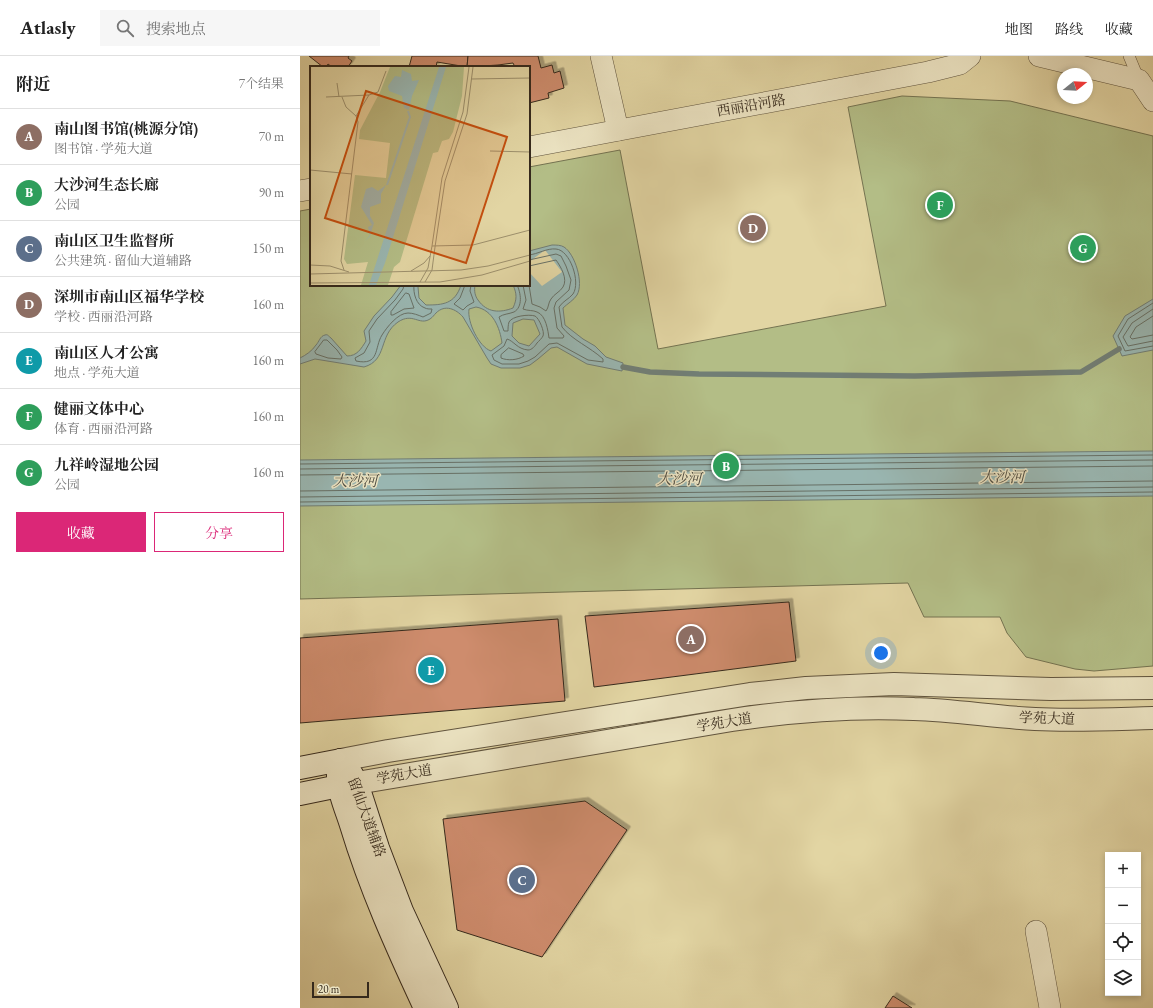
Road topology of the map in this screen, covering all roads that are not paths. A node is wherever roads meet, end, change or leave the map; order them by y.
1 (601, 56) edge
2 (970, 56) edge
3 (1039, 56) edge
4 (1129, 56) edge
5 (1139, 80) junction
6 (1153, 101) edge
7 (618, 130) junction
8 (530, 147) edge
9 (310, 189) edge
10 (300, 192) edge
11 (1153, 688) edge
12 (1153, 718) edge
13 (341, 760) junction
14 (300, 768) edge
15 (348, 784) junction
16 (300, 794) edge
17 (1036, 931) dead end
18 (425, 1008) edge
19 (447, 1008) edge
20 (1050, 1008) edge

1 - 7 street
2 - 7 street, 西丽沿河路
3 - 5 street
4 - 5 lane
5 - 6 street
7 - 8 street, 西丽沿河路
9 - 10 street
11 - 13 street, 学苑大道
12 - 15 street, 学苑大道
13 - 14 street, 学苑大道
13 - 15 street, 留仙大道辅路
15 - 16 street, 学苑大道
15 - 18 street, 留仙大道辅路
15 - 19 street, 留仙大道辅路
17 - 20 street

